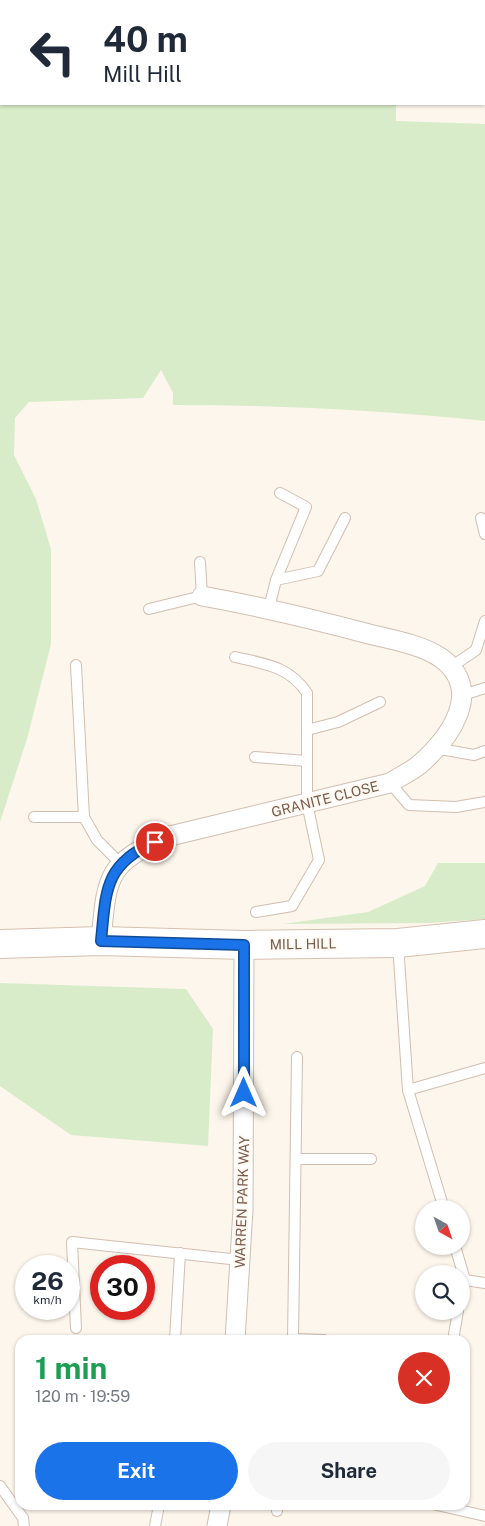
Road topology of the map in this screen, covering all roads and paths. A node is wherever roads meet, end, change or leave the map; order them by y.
1 (280, 493) dead end
2 (345, 518) dead end
3 (481, 518) dead end
4 (485, 534) edge
5 (200, 562) dead end
6 (276, 580) junction
7 (202, 596) junction
8 (269, 608) junction
9 (149, 609) dead end
10 (485, 621) edge
11 (235, 657) dead end
12 (76, 664) dead end
13 (451, 667) junction
14 (485, 688) edge
15 (463, 695) junction
16 (380, 702) dead end
17 (307, 730) junction
18 (434, 748) junction
19 (485, 751) edge
20 (255, 757) dead end
21 (307, 761) junction
22 (390, 783) junction
23 (485, 802) edge
24 (307, 803) junction
25 (34, 817) dead end
26 (84, 817) junction
27 (120, 863) junction
28 (256, 912) dead end
29 (485, 934) edge
30 (101, 941) junction
31 (398, 943) junction
32 (0, 944) edge
33 (244, 945) junction
34 (298, 1057) dead end
35 (485, 1068) edge
36 (408, 1090) junction
37 (296, 1159) junction
38 (371, 1159) dead end
39 (441, 1200) edge
40 (180, 1253) junction
41 (240, 1260) junction
42 (470, 1281) edge
43 (485, 1283) edge
44 (456, 1320) edge
45 (76, 1328) dead end
46 (175, 1335) edge
47 (235, 1335) edge
48 (293, 1335) edge
49 (453, 1335) edge
50 (0, 1486) edge
51 (15, 1507) edge
52 (17, 1510) edge
53 (158, 1510) edge
54 (220, 1510) edge
55 (459, 1510) edge
56 (485, 1516) edge
57 (24, 1526) edge
58 (155, 1526) edge
59 (217, 1526) edge

1 - 6 lane
2 - 6 lane
3 - 4 lane
5 - 7 lane
6 - 8 lane
7 - 8 street
7 - 9 lane
8 - 13 street
10 - 13 lane
11 - 17 lane
12 - 26 lane
13 - 15 street
14 - 15 lane
15 - 18 street, GRANITE CLOSE
16 - 17 lane
17 - 21 lane
18 - 19 lane
18 - 22 street, GRANITE CLOSE
20 - 21 lane
21 - 24 lane
22 - 23 lane
22 - 24 street, GRANITE CLOSE
24 - 27 street, GRANITE CLOSE
24 - 28 lane
25 - 26 lane
26 - 27 lane
27 - 30 street, GRANITE CLOSE
29 - 31 main road, MILL HILL
30 - 32 main road, MILL HILL
30 - 33 main road, MILL HILL
31 - 33 main road, MILL HILL
31 - 36 lane
33 - 41 street, WARREN PARK WAY
34 - 37 lane
35 - 36 lane
36 - 39 lane
37 - 38 lane
37 - 48 lane
40 - 41 lane
40 - 45 lane
40 - 46 lane
41 - 47 street, WARREN PARK WAY
42 - 43 lane
44 - 49 lane
50 - 51 lane
52 - 57 lane
53 - 58 lane
54 - 59 street
55 - 56 lane

